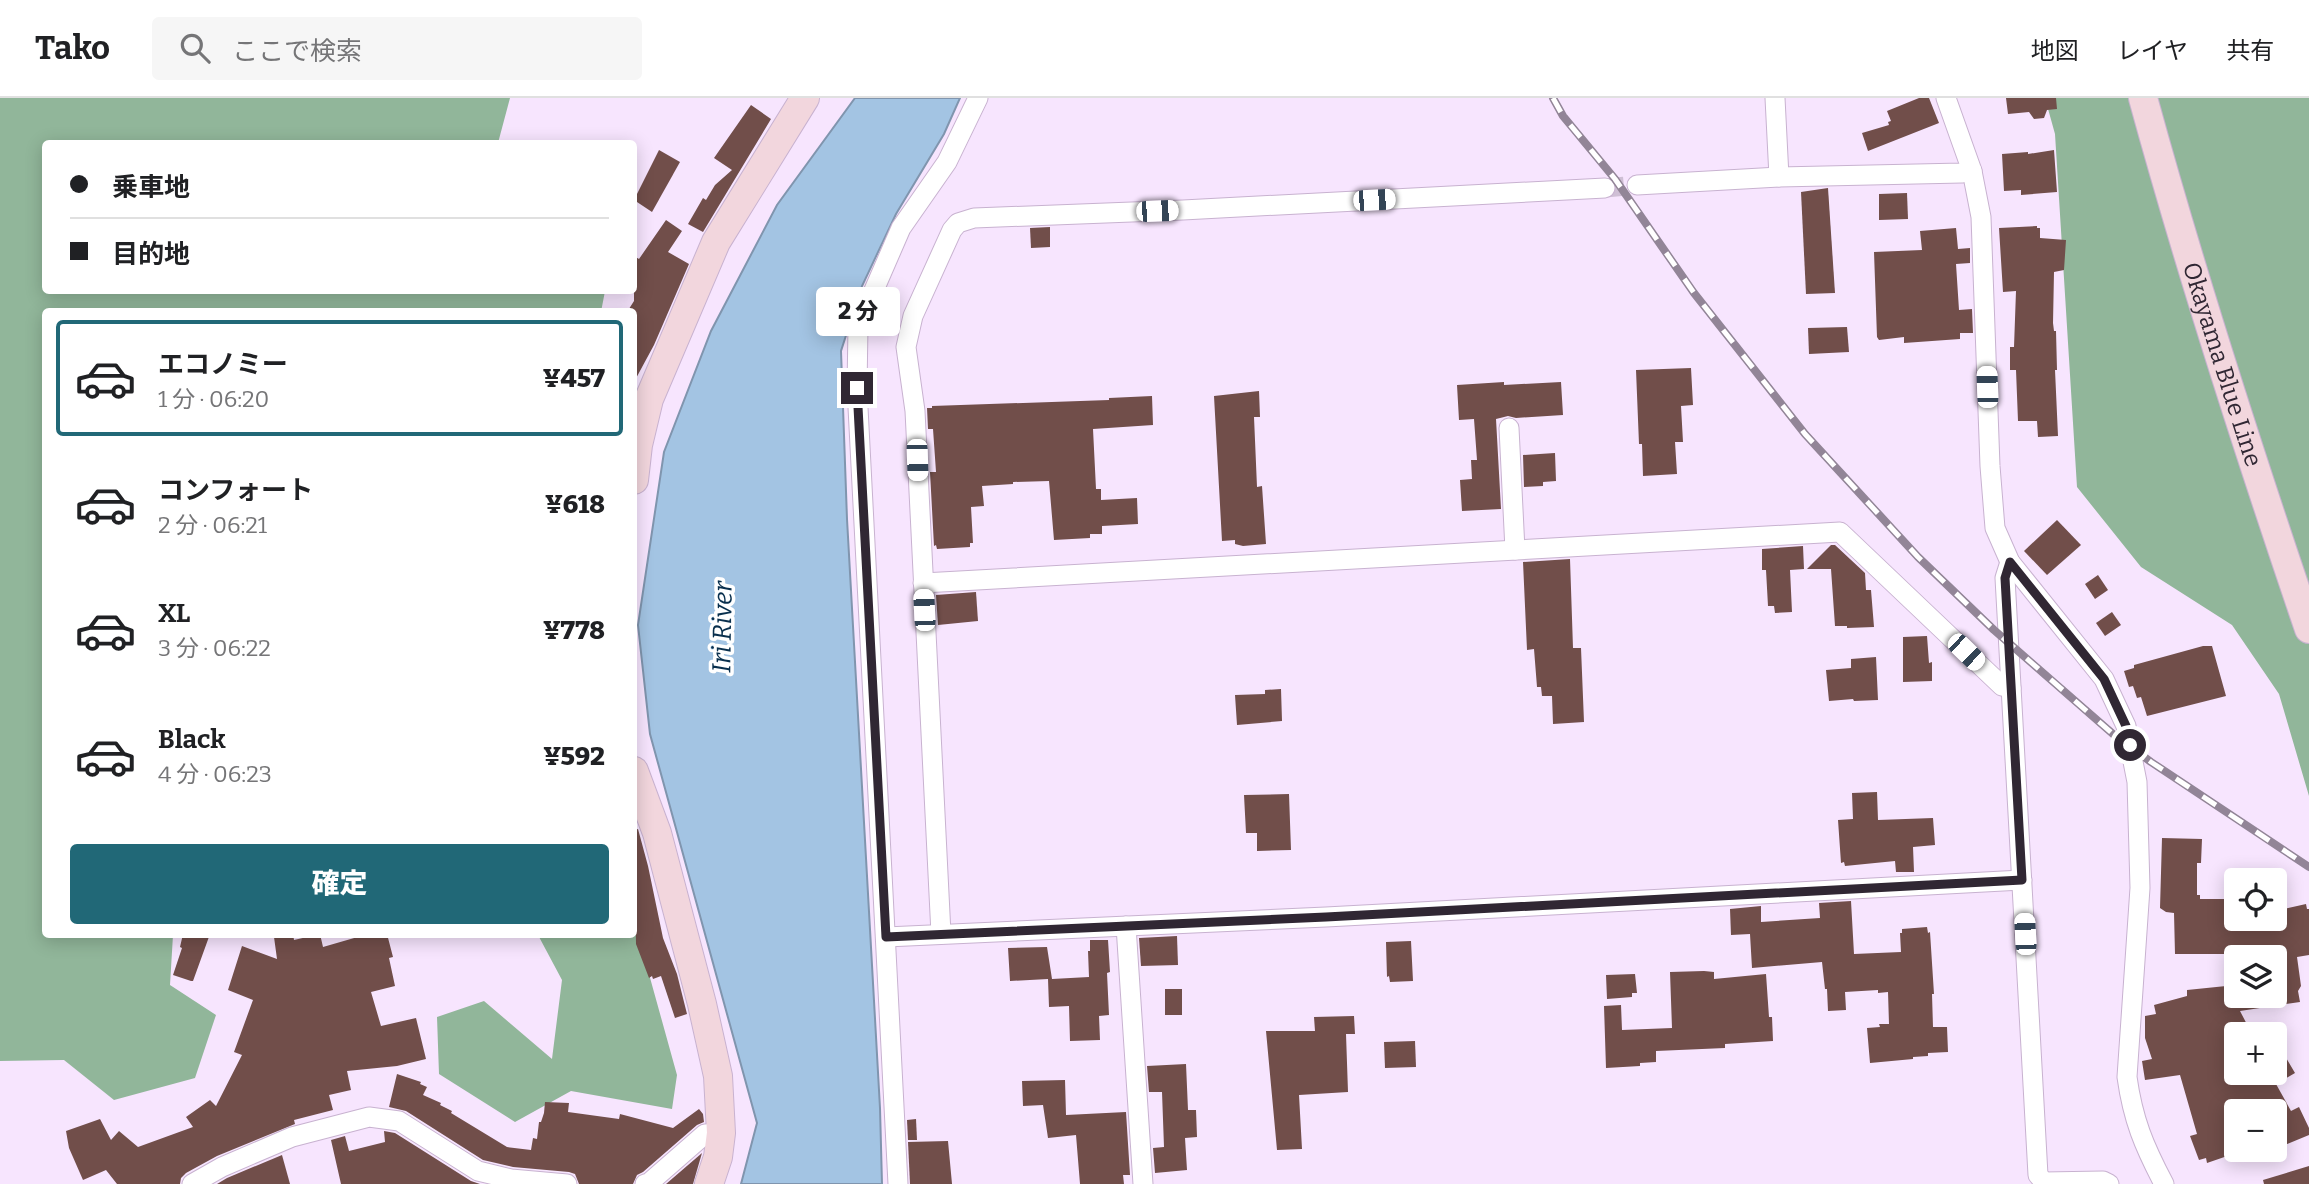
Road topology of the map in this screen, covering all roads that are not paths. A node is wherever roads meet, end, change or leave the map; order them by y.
1 (805, 98) edge
2 (978, 98) edge
3 (1775, 98) edge
4 (1946, 98) edge
5 (2143, 98) edge
6 (1972, 171) junction
7 (1779, 177) junction
8 (1637, 185) tunnel mouth
9 (1605, 188) tunnel mouth
10 (1509, 428) dead end
11 (637, 453) edge
12 (1515, 550) junction
13 (2010, 562) junction
14 (923, 583) junction
15 (2309, 628) edge
16 (2011, 688) junction
17 (637, 779) edge
18 (2022, 880) junction
19 (1126, 926) junction
20 (941, 934) junction
21 (886, 937) junction
22 (721, 1133) junction
23 (192, 1184) edge
24 (567, 1184) edge
25 (645, 1184) edge
26 (709, 1184) edge
27 (898, 1184) edge
28 (1143, 1184) edge
29 (2109, 1184) edge
30 (2164, 1184) edge

1 - 11 main road
2 - 21 street
3 - 7 street
4 - 6 street
5 - 15 main road, Okayama Blue Line
6 - 7 street
6 - 13 street
7 - 8 street
9 - 14 street
10 - 12 street
12 - 14 street
12 - 16 street
13 - 16 street
13 - 30 street
14 - 20 street
16 - 18 street
17 - 22 main road
18 - 19 street
18 - 29 street
19 - 20 street
19 - 28 street
20 - 21 street
21 - 27 street
22 - 25 street
22 - 26 main road
23 - 24 street

